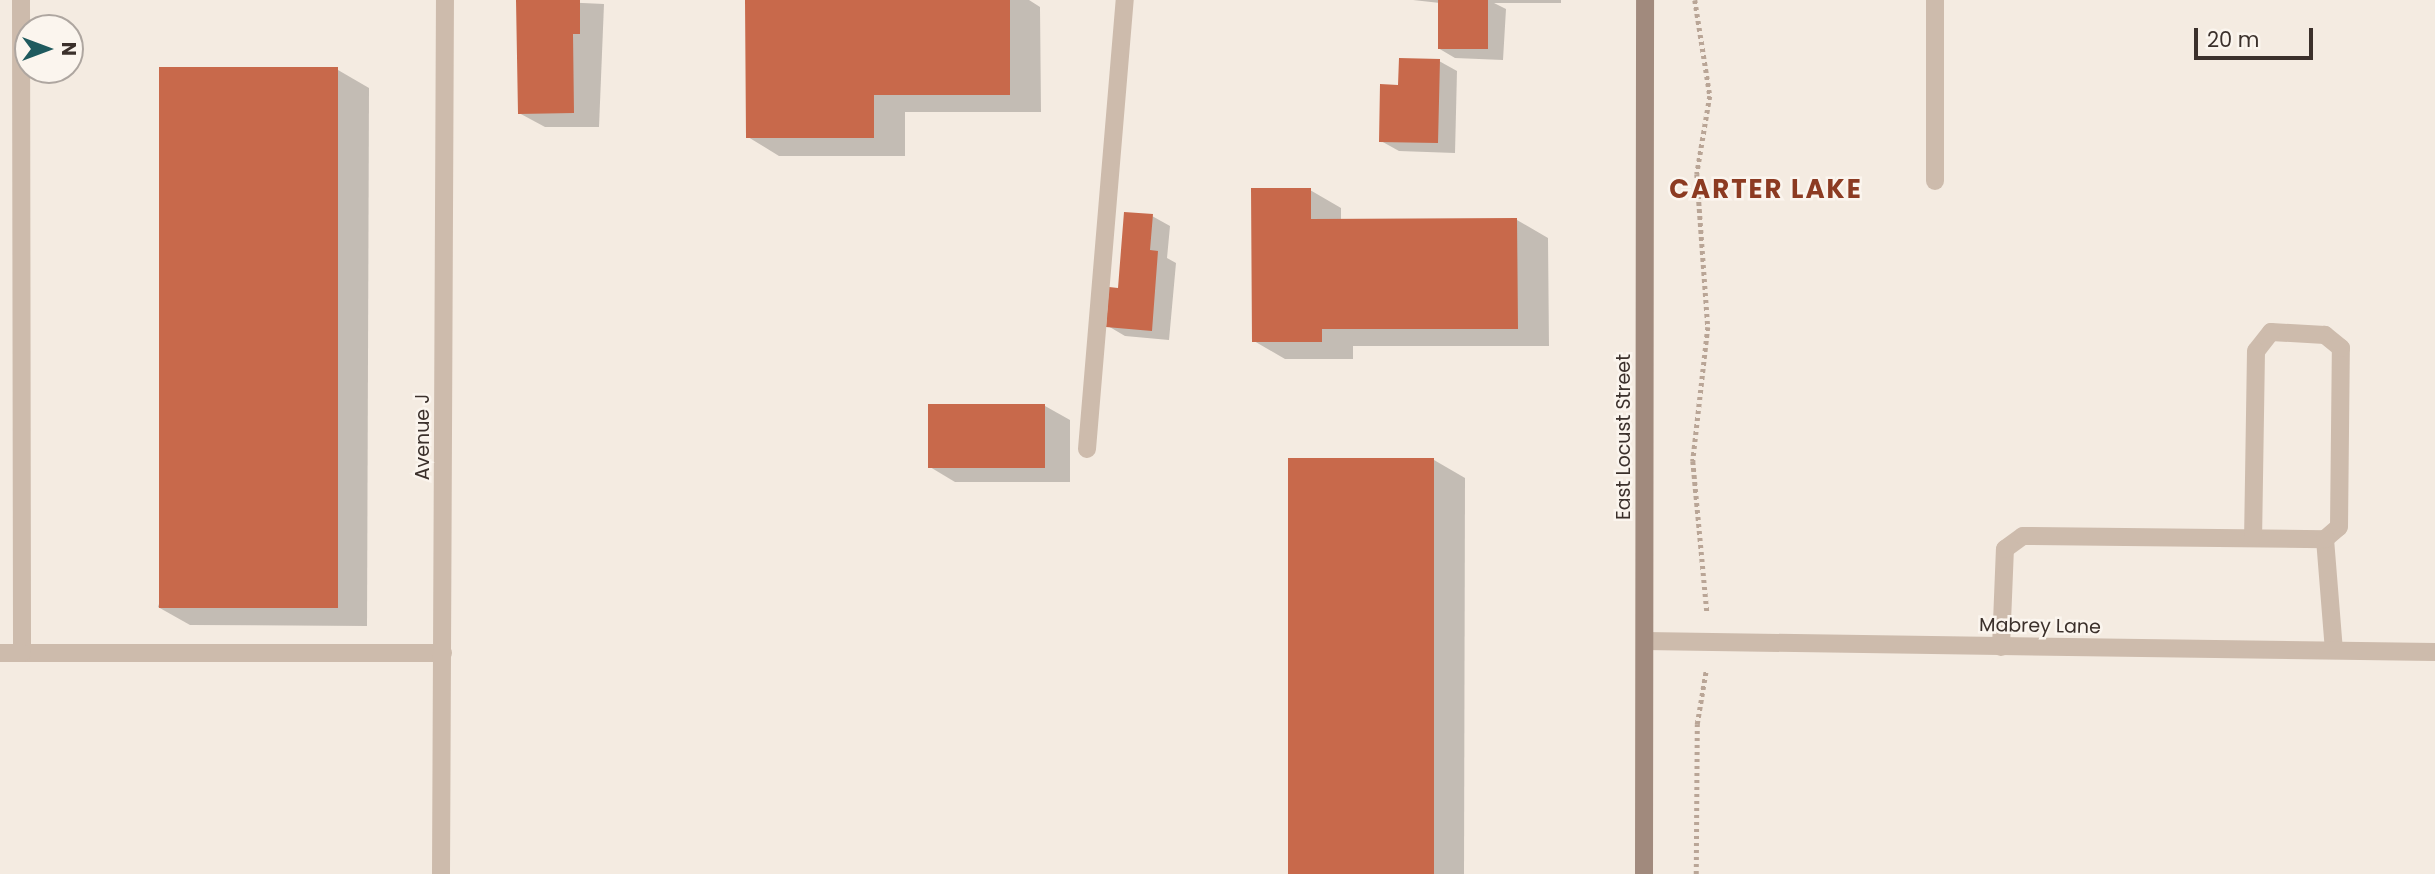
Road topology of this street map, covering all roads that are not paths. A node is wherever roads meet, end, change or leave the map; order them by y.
1 (21, 0) edge
2 (444, 0) edge
3 (1125, 0) edge
4 (1644, 0) edge
5 (1935, 0) edge
6 (1935, 181) dead end
7 (1087, 449) dead end
8 (2253, 537) junction
9 (2325, 539) junction
10 (1644, 641) junction
11 (2001, 647) junction
12 (2333, 650) junction
13 (2435, 652) edge
14 (0, 653) edge
15 (22, 653) junction
16 (443, 653) junction
17 (441, 874) edge
18 (1644, 874) edge

1 - 15 street
2 - 16 street, Avenue J
3 - 7 street
4 - 10 main road, East Locust Street
5 - 6 street
8 - 9 street
8 - 9 street
8 - 11 street
9 - 12 street
10 - 11 street, Mabrey Lane
10 - 18 main road, East Locust Street
11 - 12 street, Mabrey Lane
12 - 13 street, Mabrey Lane
14 - 15 street
15 - 16 street
16 - 17 street, Avenue J

